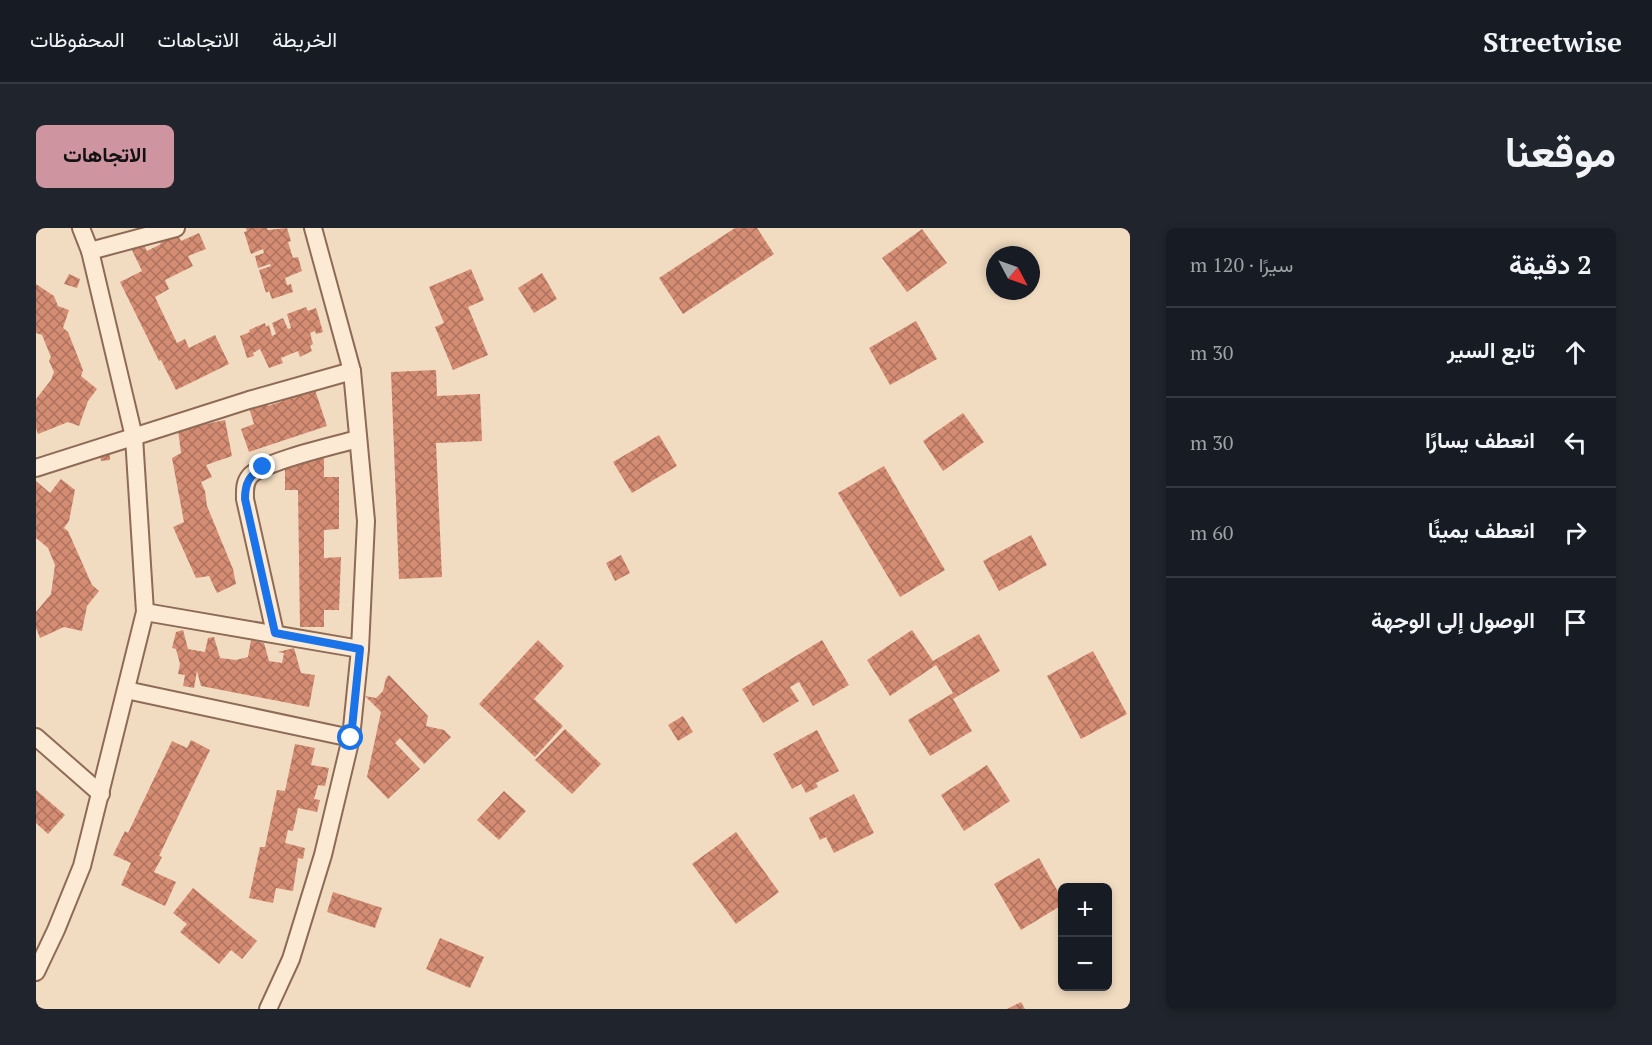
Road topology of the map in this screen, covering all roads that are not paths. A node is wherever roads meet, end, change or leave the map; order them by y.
1 (81, 228) edge
2 (176, 228) edge
3 (313, 228) edge
4 (90, 251) junction
5 (352, 371) junction
6 (134, 437) junction
7 (358, 439) junction
8 (36, 468) edge
9 (146, 612) junction
10 (275, 633) junction
11 (360, 649) junction
12 (126, 690) junction
13 (36, 737) edge
14 (351, 738) junction
15 (101, 794) junction
16 (36, 972) edge
17 (268, 1009) edge

1 - 4 street
2 - 4 street
3 - 5 street
4 - 6 street
5 - 6 street
5 - 7 street
6 - 8 street
6 - 9 street
7 - 10 street
7 - 11 street
9 - 10 street
9 - 12 street
10 - 11 street
11 - 14 street
12 - 14 street
12 - 15 street
13 - 15 street
14 - 17 street
15 - 16 street

